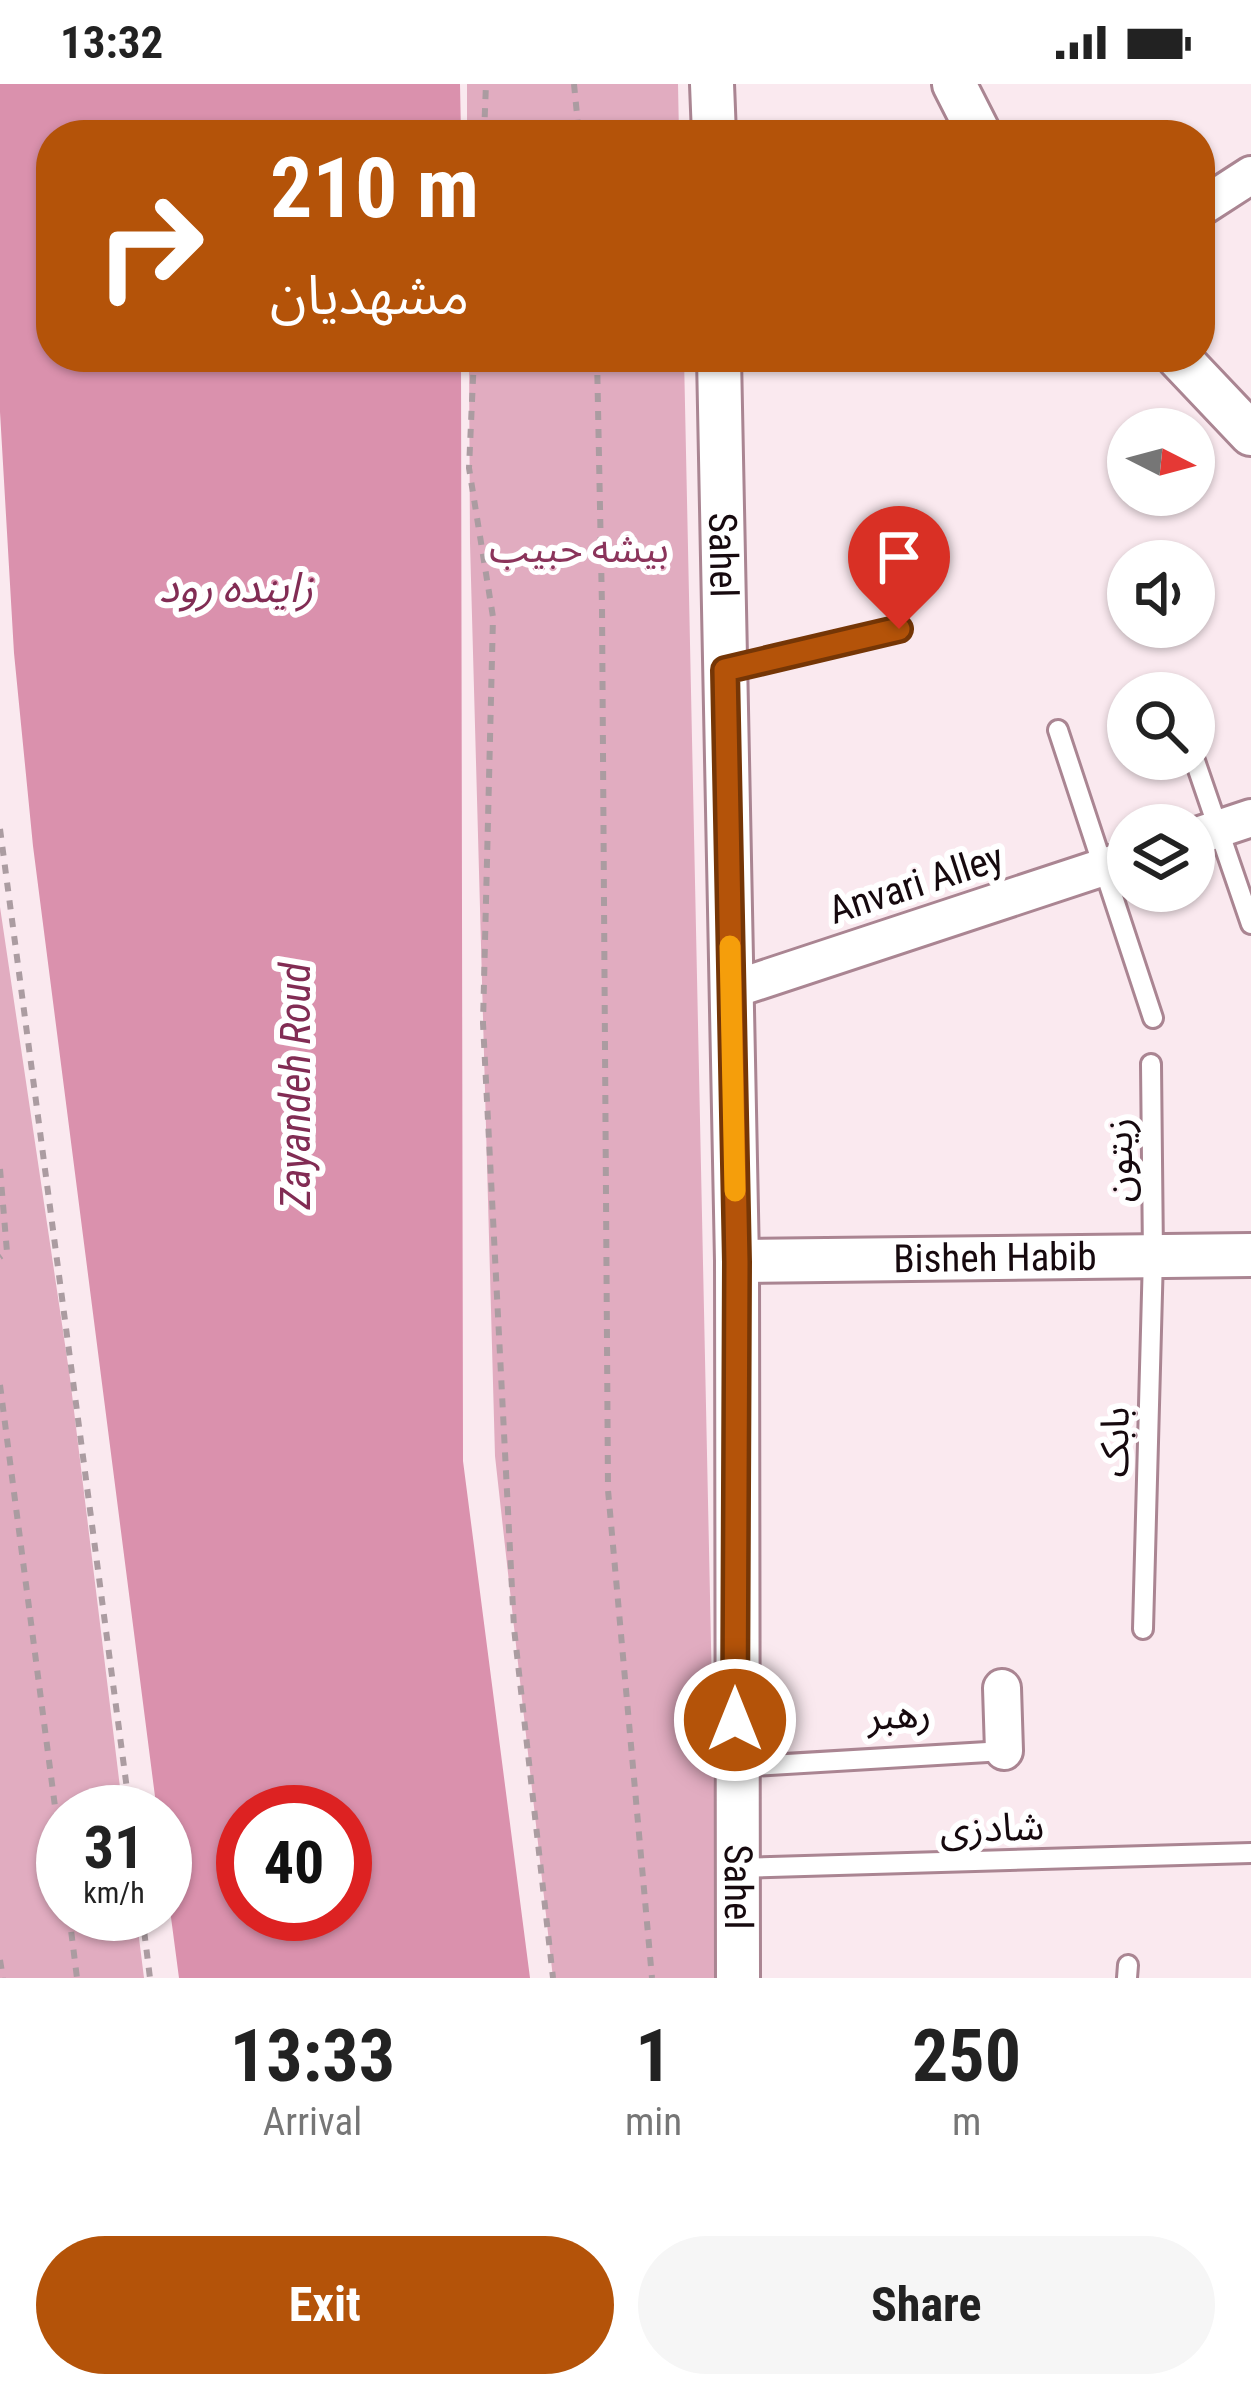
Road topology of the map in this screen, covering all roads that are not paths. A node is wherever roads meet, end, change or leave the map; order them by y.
1 (712, 84) edge
2 (954, 84) edge
3 (713, 120) edge
4 (972, 120) edge
5 (1251, 175) edge
6 (1215, 198) edge
7 (718, 372) edge
8 (1192, 372) edge
9 (1251, 434) edge
10 (899, 629) dead end
11 (725, 670) junction
12 (1058, 730) dead end
13 (1251, 818) edge
14 (1215, 830) edge
15 (1107, 846) edge
16 (1215, 853) edge
17 (1107, 865) edge
18 (1126, 912) edge
19 (1251, 924) edge
20 (731, 990) junction
21 (1153, 1018) dead end
22 (1151, 1064) dead end
23 (1251, 1255) edge
24 (1153, 1256) junction
25 (737, 1262) junction
26 (1143, 1629) dead end
27 (1002, 1688) dead end
28 (1004, 1751) joint
29 (735, 1766) junction
30 (1251, 1852) edge
31 (736, 1868) junction
32 (738, 1978) edge

1 - 3 street
2 - 4 street
5 - 6 street
7 - 11 street, Sahel
8 - 9 street
10 - 11 lane
11 - 20 street, Sahel
12 - 15 lane
13 - 14 street
16 - 19 lane
17 - 20 street, Anvari Alley
18 - 21 lane
20 - 25 street, Sahel
22 - 24 lane, زیتون
23 - 24 street, Bisheh Habib
24 - 25 street, Bisheh Habib
24 - 26 lane, بابک
25 - 29 street, Sahel
27 - 28 street, رهبر
28 - 29 lane, رهبر
29 - 31 street, Sahel
30 - 31 lane, شادزی
31 - 32 street, Sahel

